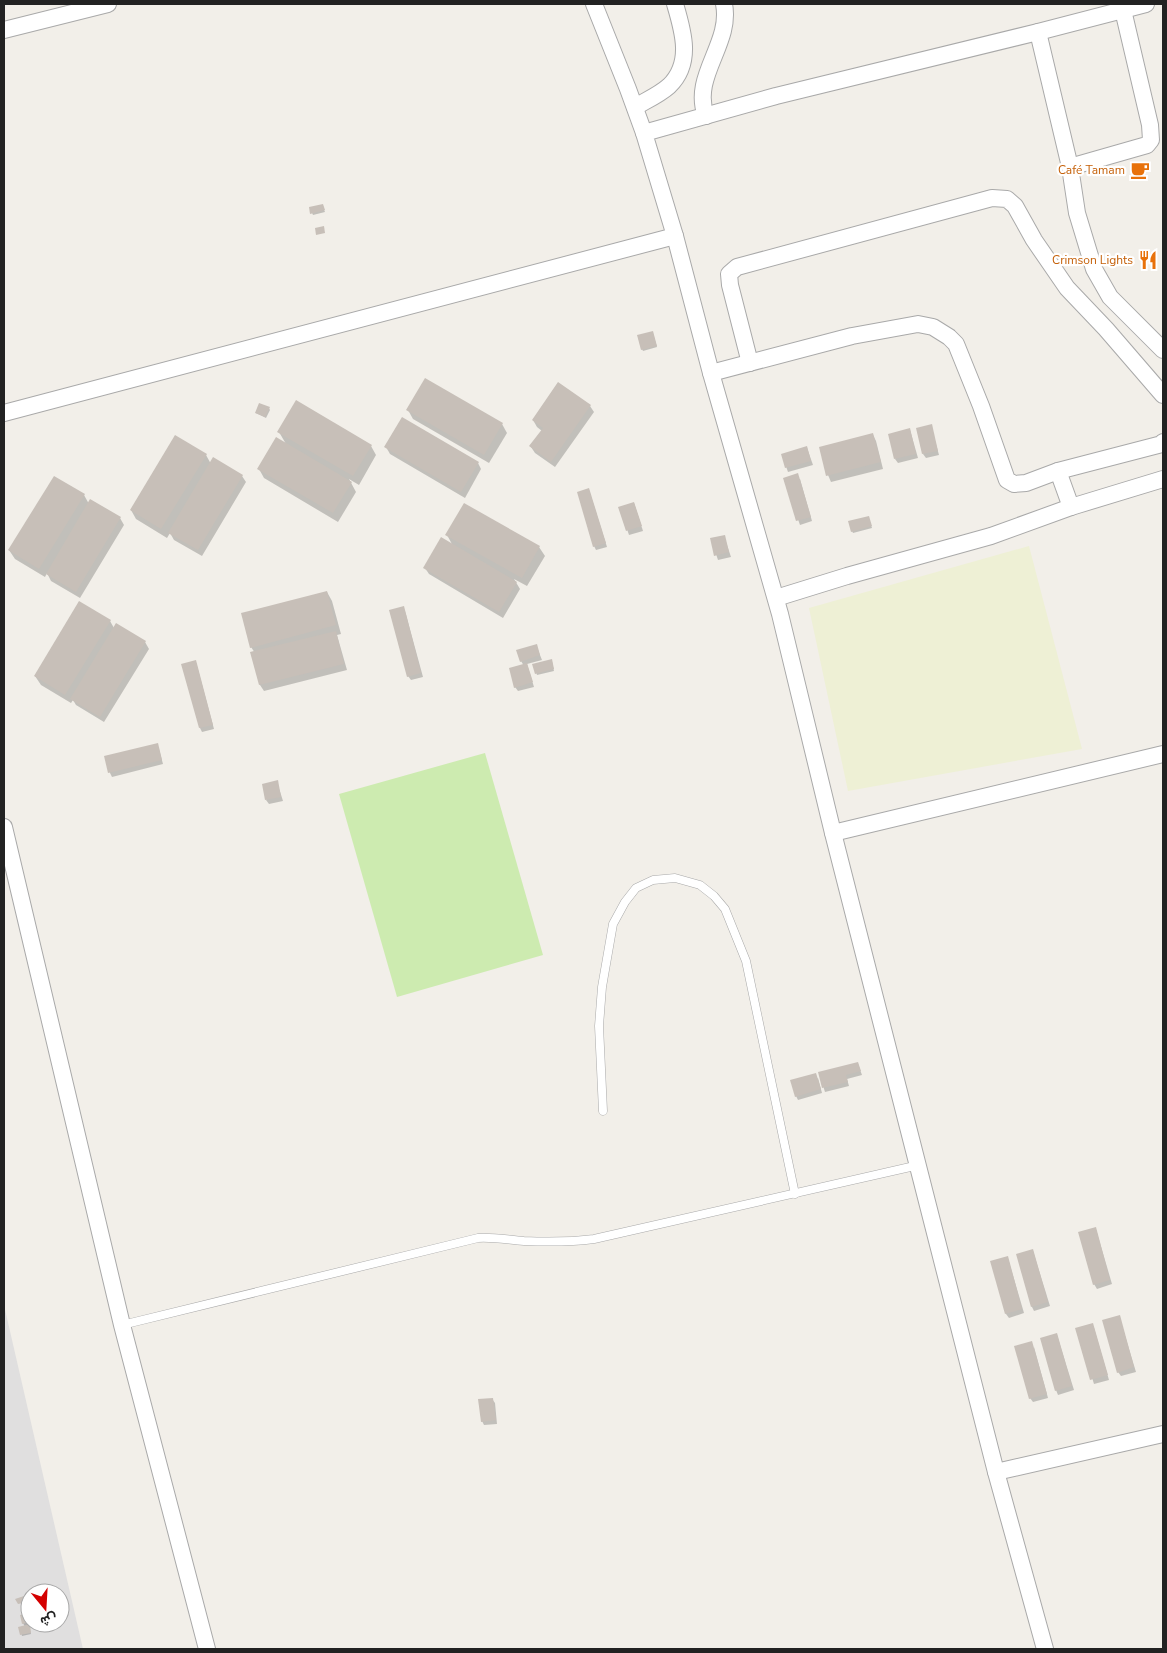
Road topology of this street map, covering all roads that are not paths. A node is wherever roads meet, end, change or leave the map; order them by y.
1 (108, 4) edge
2 (594, 4) edge
3 (675, 4) edge
4 (724, 4) edge
5 (1146, 4) edge
6 (67, 9) edge
7 (1123, 10) junction
8 (4, 30) edge
9 (1038, 32) junction
10 (635, 107) junction
11 (706, 116) junction
12 (644, 133) junction
13 (1070, 167) junction
14 (675, 236) junction
15 (1163, 350) edge
16 (750, 363) junction
17 (711, 372) junction
18 (1163, 395) edge
19 (4, 413) edge
20 (1163, 442) edge
21 (1058, 471) junction
22 (1163, 479) edge
23 (1071, 507) junction
24 (776, 598) junction
25 (1163, 754) edge
26 (4, 826) edge
27 (833, 833) junction
28 (602, 1111) dead end
29 (919, 1165) junction
30 (795, 1194) junction
31 (122, 1325) junction
32 (1163, 1434) edge
33 (996, 1472) junction
34 (207, 1649) edge
35 (1045, 1649) edge

1 - 6 street
2 - 10 street
3 - 10 street
4 - 11 street
5 - 7 street
6 - 8 street
7 - 9 street
7 - 13 street
9 - 11 street
9 - 13 street
10 - 12 street
11 - 12 street
12 - 14 street
13 - 15 street
14 - 17 street
14 - 19 street
16 - 17 street
16 - 18 street
16 - 21 street
17 - 24 street
20 - 21 street
21 - 23 street
22 - 23 street
23 - 24 street
24 - 27 street
25 - 27 street
26 - 31 street
27 - 29 street
28 - 30 lane
29 - 30 lane
29 - 33 street
30 - 31 lane
31 - 34 street
32 - 33 street
33 - 35 street

